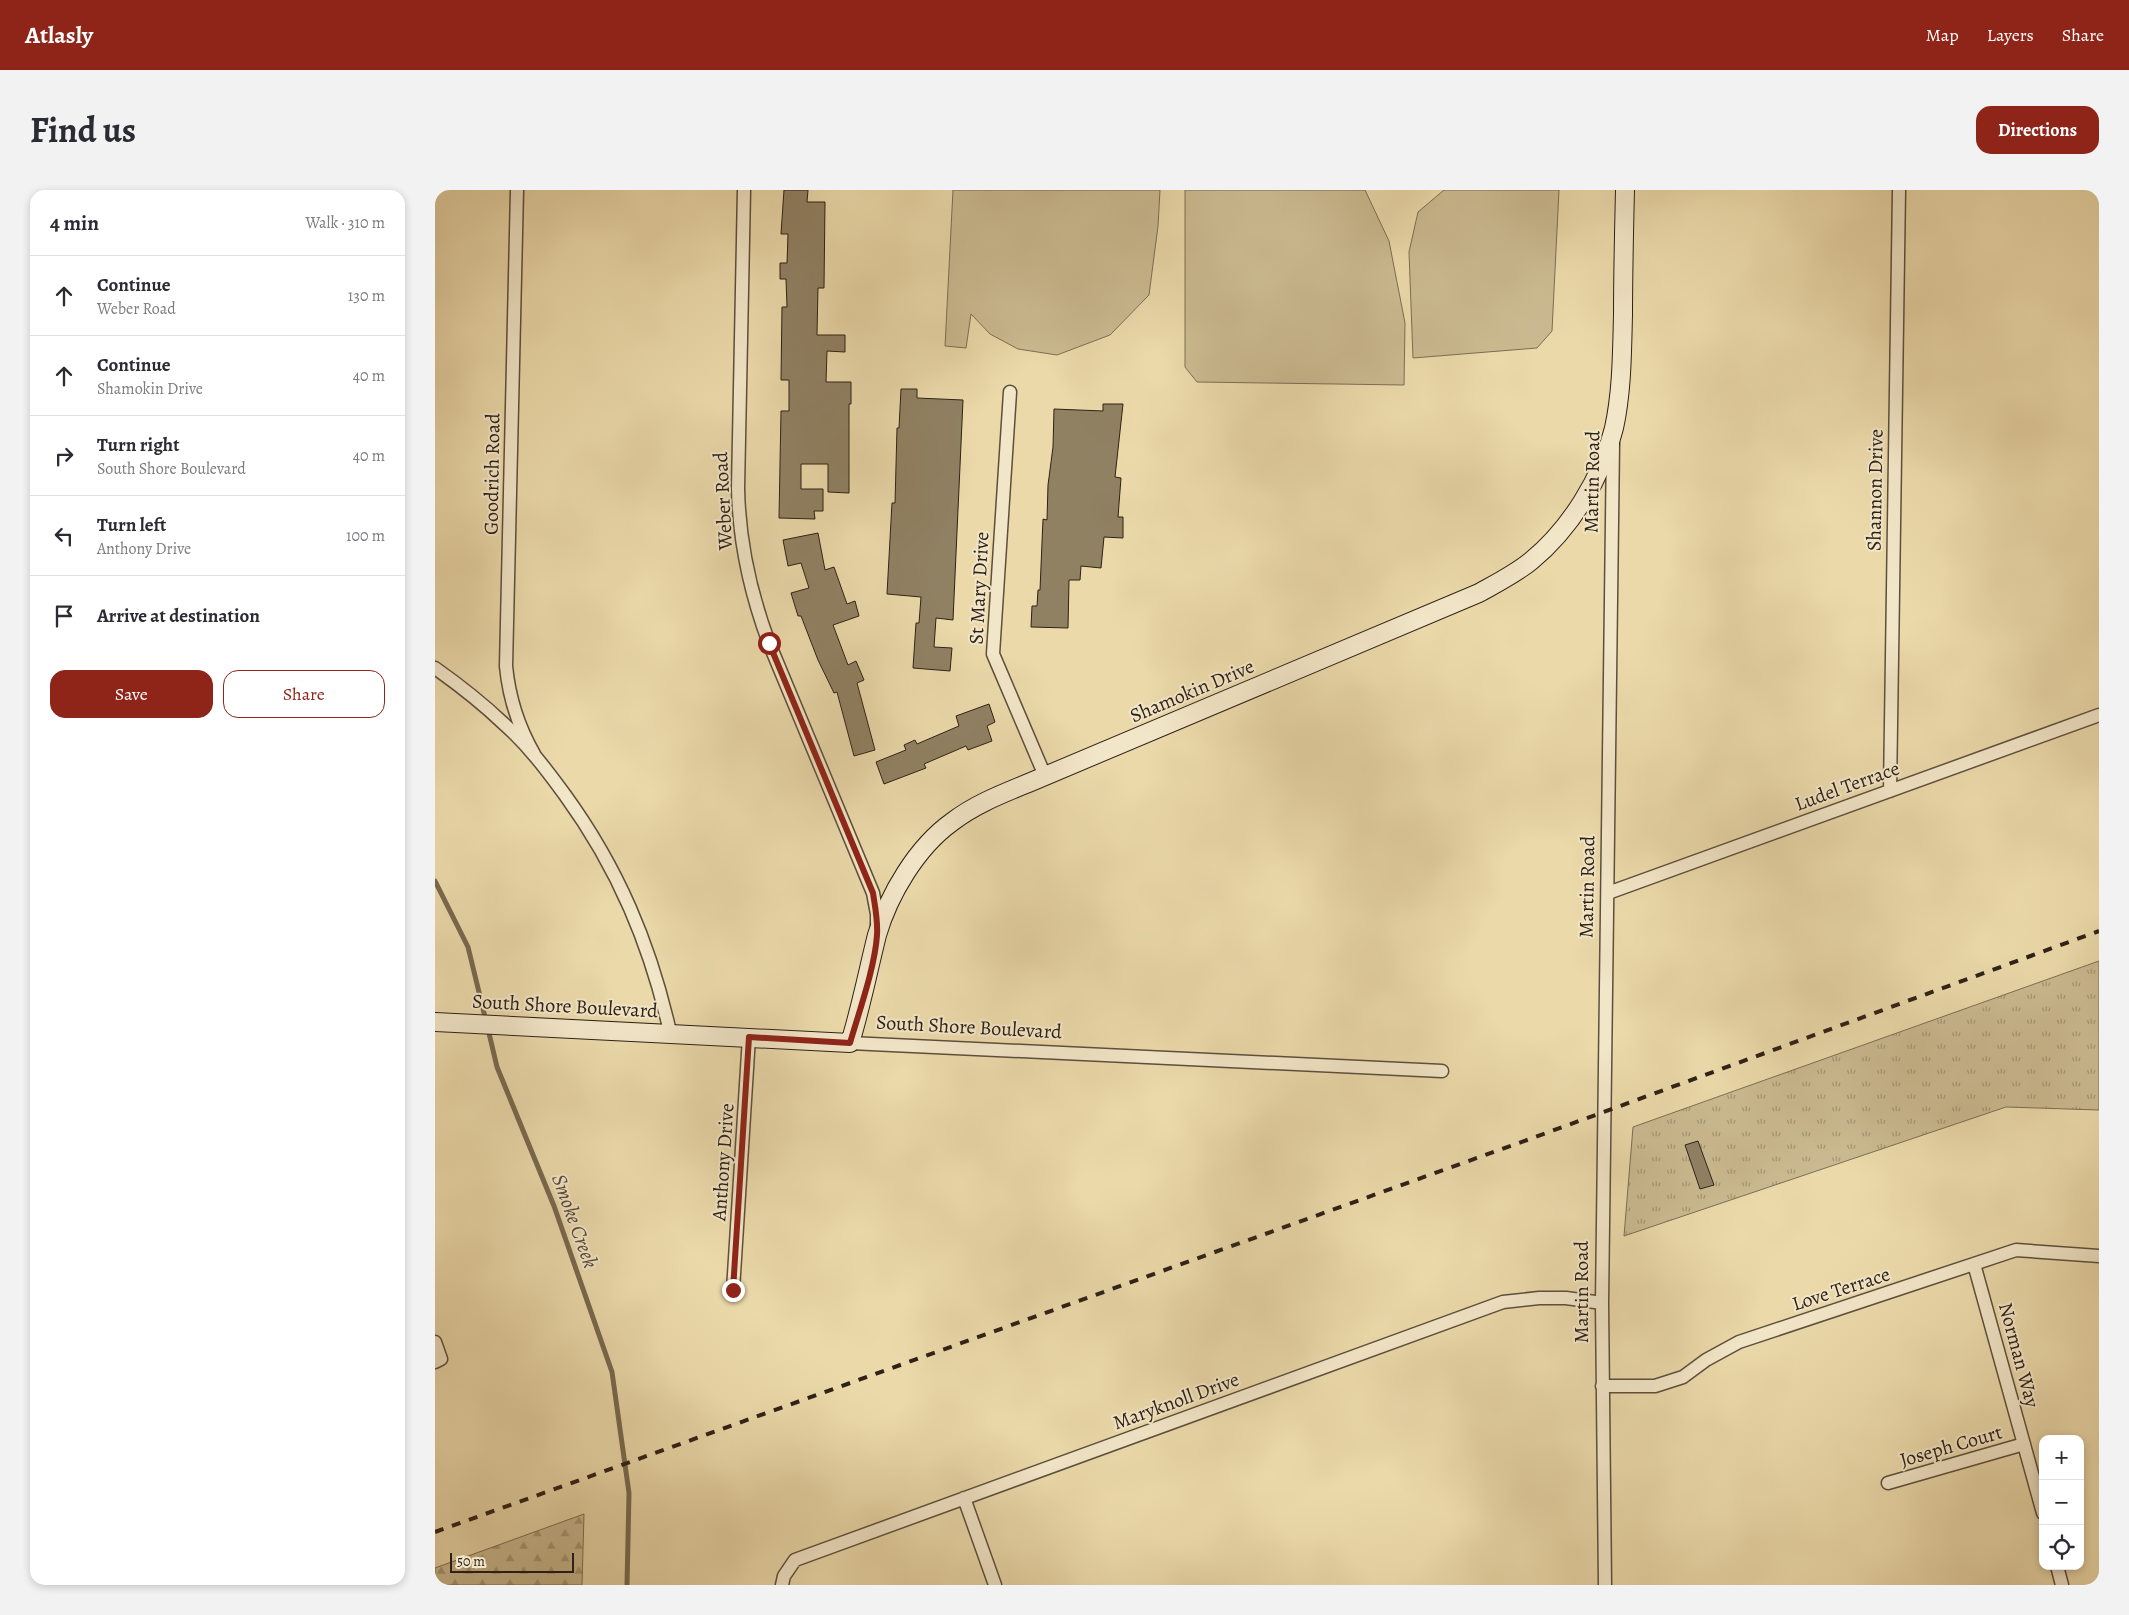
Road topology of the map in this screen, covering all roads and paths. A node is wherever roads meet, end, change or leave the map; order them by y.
1 (517, 190) edge
2 (744, 190) edge
3 (1625, 190) edge
4 (1899, 190) edge
5 (1010, 392) dead end
6 (1614, 428) junction
7 (435, 668) edge
8 (2099, 715) edge
9 (534, 754) junction
10 (1045, 776) junction
11 (1890, 791) junction
12 (1608, 893) junction
13 (877, 936) junction
14 (437, 1022) edge
15 (670, 1032) junction
16 (749, 1037) junction
17 (850, 1043) junction
18 (1442, 1071) dead end
19 (2099, 1256) edge
20 (1974, 1264) junction
21 (733, 1290) dead end
22 (1602, 1303) junction
23 (435, 1342) edge
24 (435, 1362) edge
25 (1602, 1386) junction
26 (2024, 1444) junction
27 (1888, 1483) dead end
28 (965, 1498) junction
29 (2039, 1499) edge
30 (2058, 1570) edge
31 (782, 1585) edge
32 (995, 1585) edge
33 (1605, 1585) edge
34 (2062, 1585) edge

1 - 9 street, Goodrich Road
2 - 13 street, Weber Road
3 - 6 street, Martin Road
4 - 11 street, Shannon Drive
5 - 10 street, St Mary Drive
6 - 10 street, Shamokin Drive
6 - 12 street, Martin Road
7 - 9 street
8 - 11 street, Ludel Terrace
9 - 15 street
10 - 13 street, Shamokin Drive
11 - 12 street, Ludel Terrace
12 - 22 street, Martin Road
13 - 17 street, Shamokin Drive
14 - 15 street, South Shore Boulevard
15 - 16 street, South Shore Boulevard
16 - 17 street, South Shore Boulevard
16 - 21 street, Anthony Drive
17 - 18 street, South Shore Boulevard
19 - 20 street, Love Terrace
20 - 25 street, Love Terrace
20 - 26 street, Norman Way
22 - 25 street, Martin Road
22 - 28 street, Maryknoll Drive
23 - 24 street
25 - 33 street, Martin Road
26 - 27 street, Joseph Court
26 - 29 street, Norman Way
28 - 31 street, Maryknoll Drive
28 - 32 street
30 - 34 street

